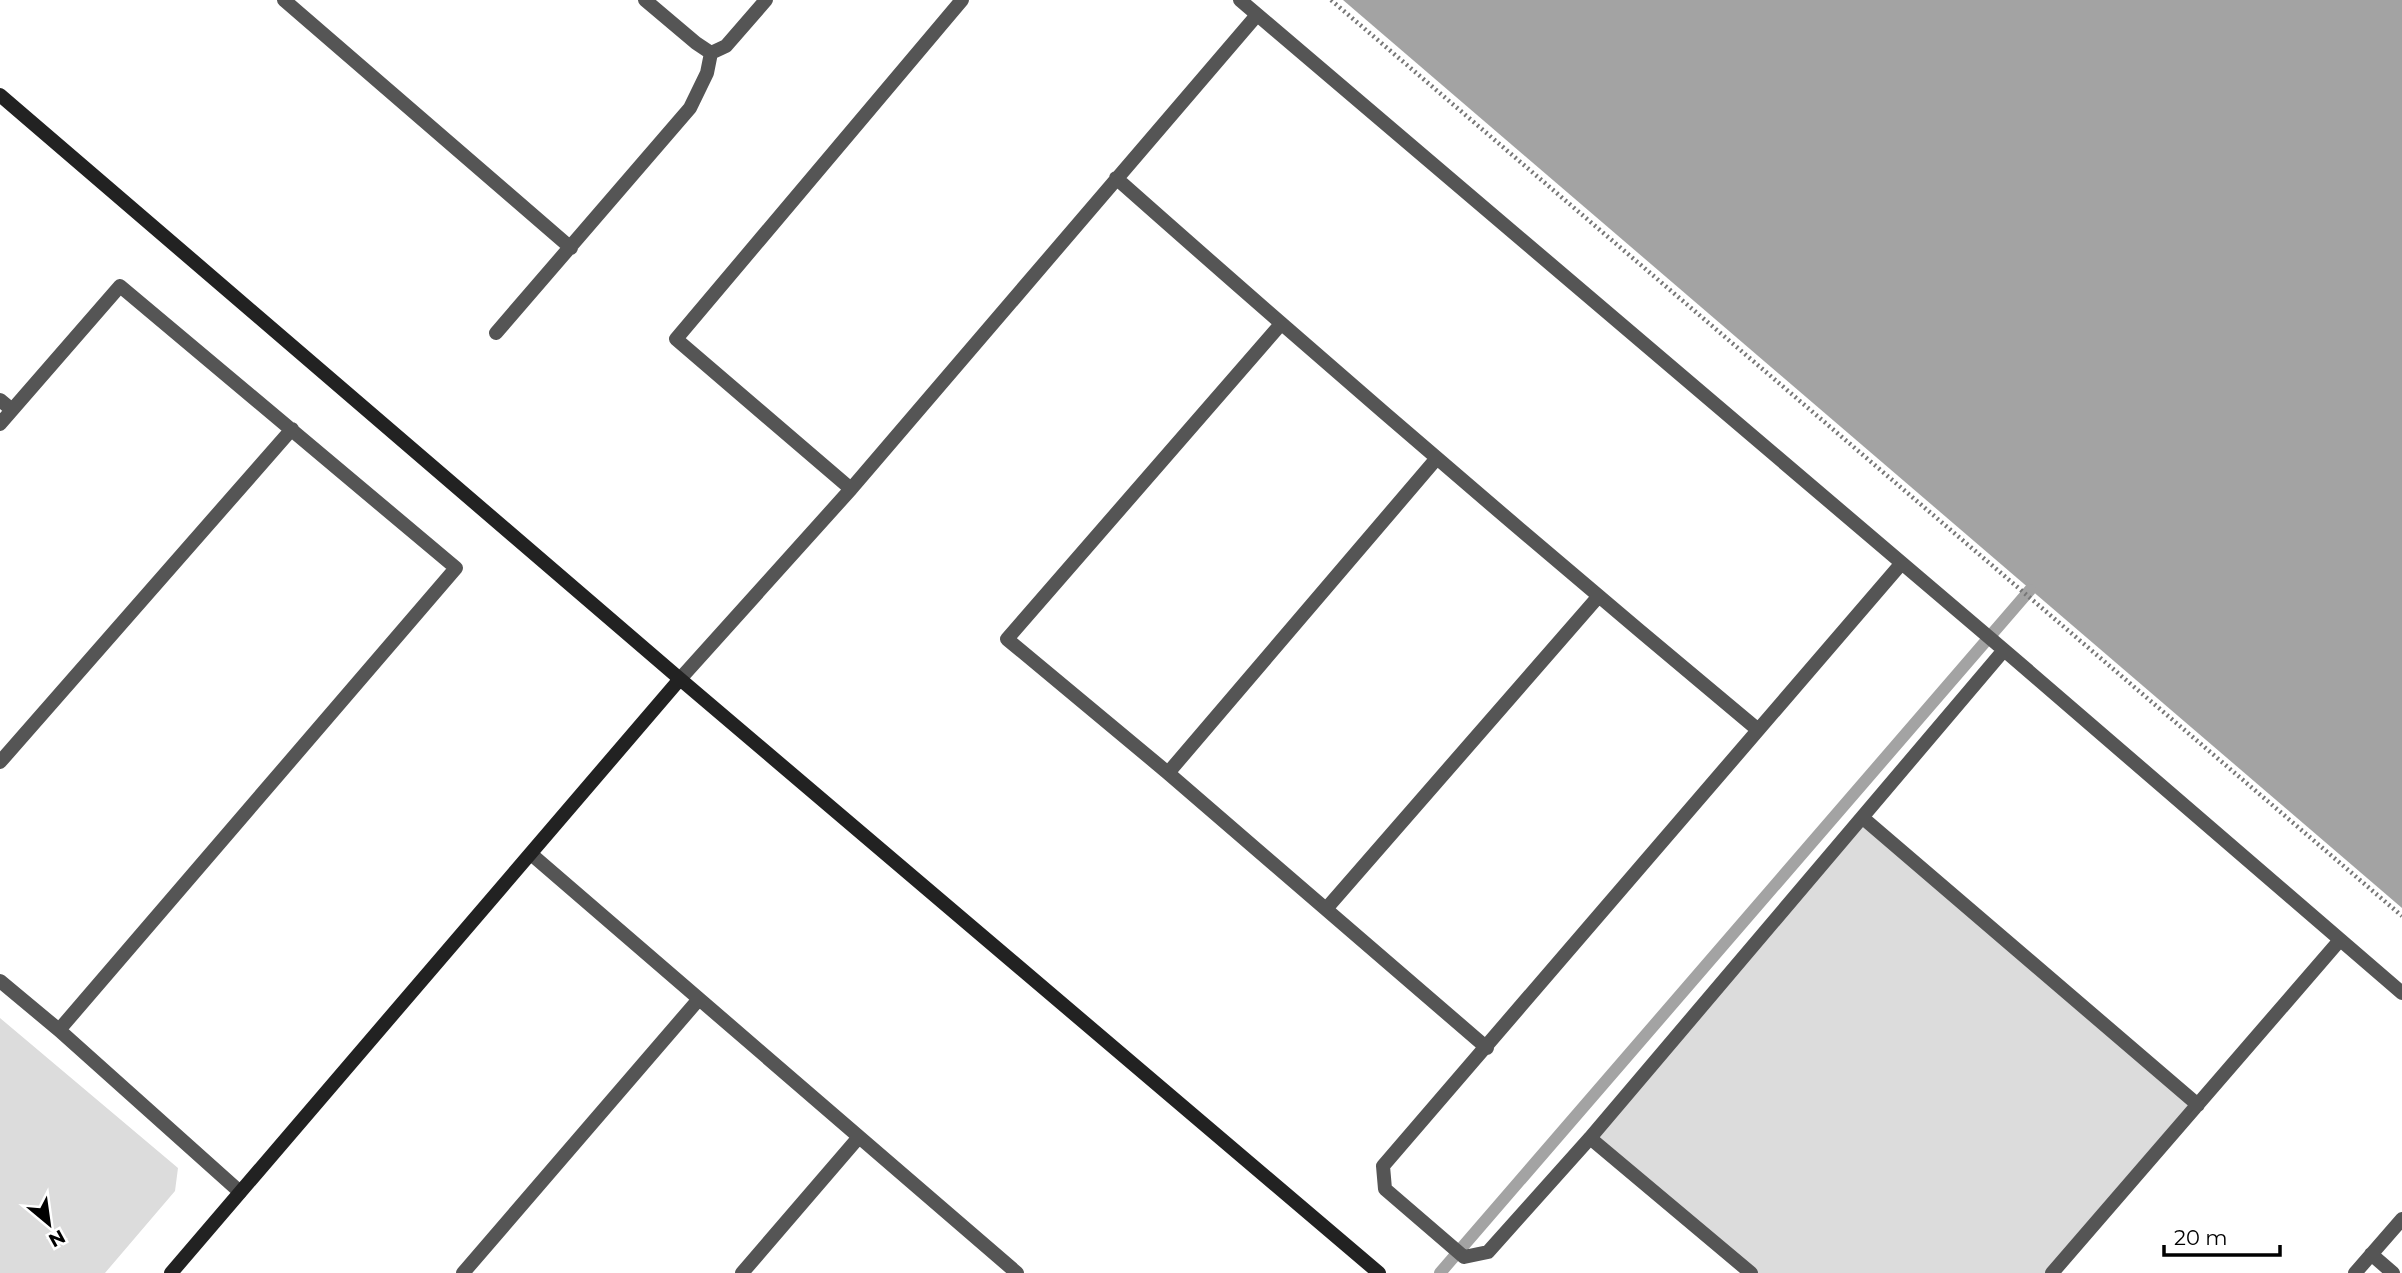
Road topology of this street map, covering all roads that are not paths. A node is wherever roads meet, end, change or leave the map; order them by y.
1 (284, 0) edge
2 (645, 0) edge
3 (766, 0) edge
4 (962, 0) edge
5 (1240, 0) edge
6 (1257, 15) junction
7 (711, 53) junction
8 (0, 95) edge
9 (1116, 178) junction
10 (571, 248) junction
11 (1281, 324) junction
12 (496, 333) dead end
13 (0, 400) edge
14 (12, 410) junction
15 (0, 424) edge
16 (292, 429) junction
17 (1437, 458) junction
18 (850, 489) junction
19 (1901, 564) junction
20 (1598, 597) junction
21 (2004, 650) junction
22 (680, 679) junction
23 (1757, 729) junction
24 (0, 762) edge
25 (1168, 773) junction
26 (1863, 818) junction
27 (531, 854) junction
28 (1326, 909) junction
29 (2340, 940) junction
30 (0, 981) edge
31 (2402, 993) edge
32 (699, 999) junction
33 (59, 1030) junction
34 (1487, 1048) junction
35 (2198, 1105) junction
36 (859, 1137) junction
37 (1590, 1138) junction
38 (240, 1192) junction
39 (2402, 1219) edge
40 (2371, 1254) junction
41 (171, 1273) edge
42 (463, 1273) edge
43 (742, 1273) edge
44 (1017, 1273) edge
45 (1379, 1273) edge
46 (1751, 1273) edge
47 (2052, 1273) edge
48 (2355, 1273) edge
49 (2393, 1273) edge

1 - 10 street
2 - 7 street
3 - 7 street
4 - 18 street
5 - 6 street
6 - 9 street
6 - 19 street
7 - 10 street
8 - 22 street
9 - 11 street
9 - 18 street
10 - 12 street
11 - 17 street
11 - 25 street
13 - 14 street
14 - 15 street
14 - 16 street
16 - 24 street
16 - 33 street
17 - 20 street
17 - 25 street
18 - 22 street
19 - 21 street
19 - 23 street
20 - 23 street
20 - 28 street
21 - 26 street
21 - 29 street
22 - 27 street
22 - 45 street
23 - 34 street
25 - 28 street
26 - 35 street
26 - 37 street
27 - 32 street
27 - 38 street
28 - 34 street
29 - 31 street
29 - 35 street
30 - 33 street
32 - 36 street
32 - 42 street
33 - 38 street
34 - 37 street
35 - 47 street
36 - 43 street
36 - 44 street
37 - 46 street
38 - 41 street
39 - 40 street
40 - 48 street
40 - 49 street

